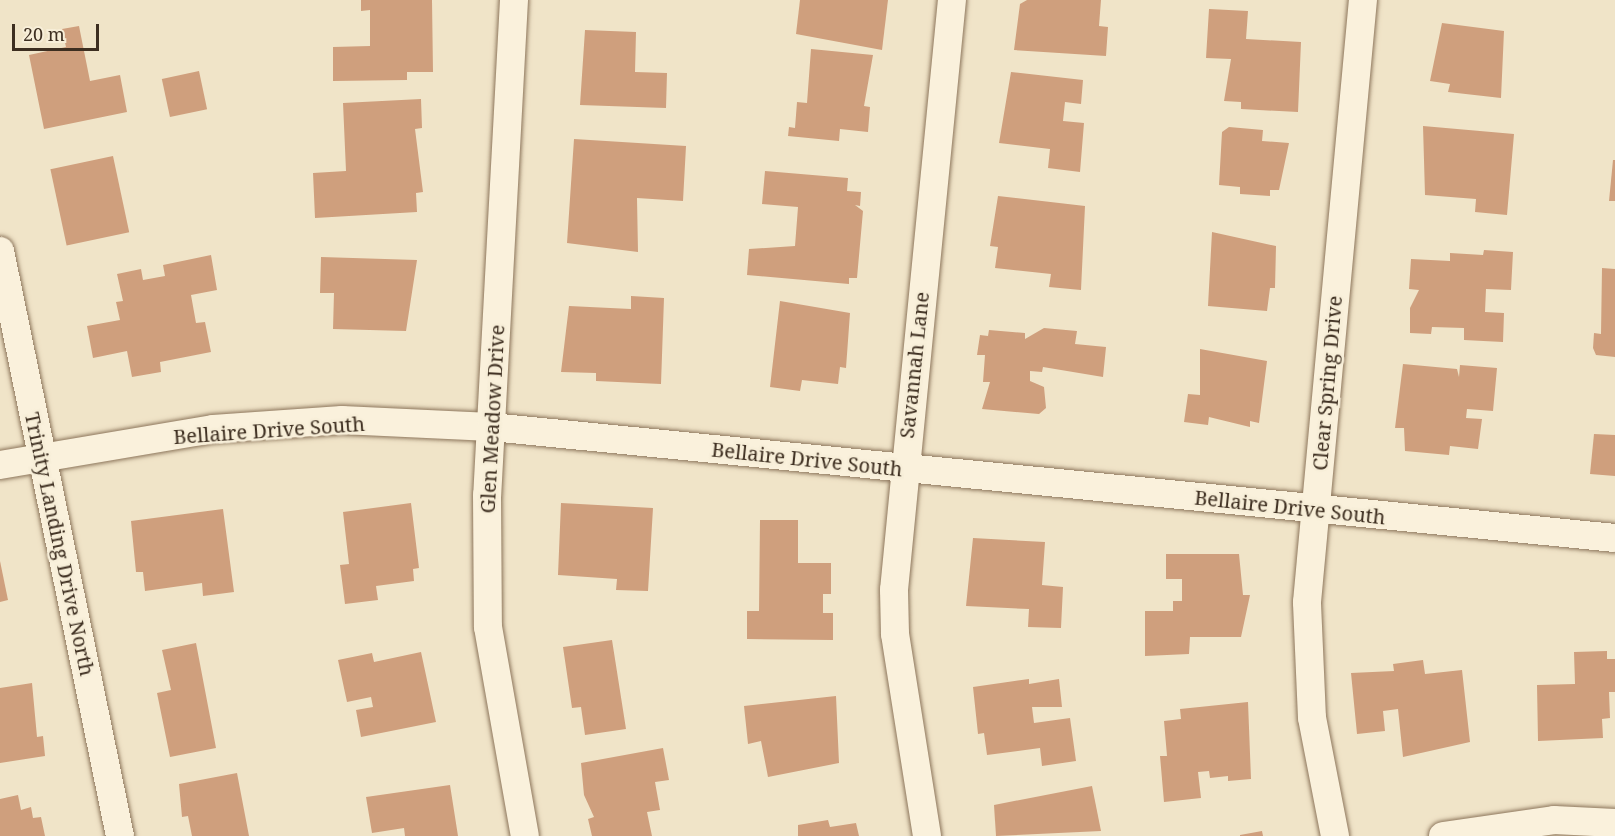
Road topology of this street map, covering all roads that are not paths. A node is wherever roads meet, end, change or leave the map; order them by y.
1 (514, 0) edge
2 (952, 0) edge
3 (1363, 0) edge
4 (0, 251) edge
5 (491, 427) junction
6 (39, 457) junction
7 (0, 465) edge
8 (904, 469) junction
9 (1316, 511) junction
10 (1615, 538) edge
11 (1615, 823) edge
12 (120, 836) edge
13 (525, 836) edge
14 (927, 836) edge
15 (1335, 836) edge
16 (1443, 836) edge

1 - 5 street, Glen Meadow Drive
2 - 8 street, Savannah Lane
3 - 9 street, Clear Spring Drive
4 - 6 street, Trinity Landing Drive North
5 - 6 street, Bellaire Drive South
5 - 8 street, Bellaire Drive South
5 - 13 street, Glen Meadow Drive
6 - 7 street, Bellaire Drive South
6 - 12 street, Trinity Landing Drive North
8 - 9 street, Bellaire Drive South
8 - 14 street, Savannah Lane
9 - 10 street, Bellaire Drive South
9 - 15 street, Clear Spring Drive
11 - 16 street

